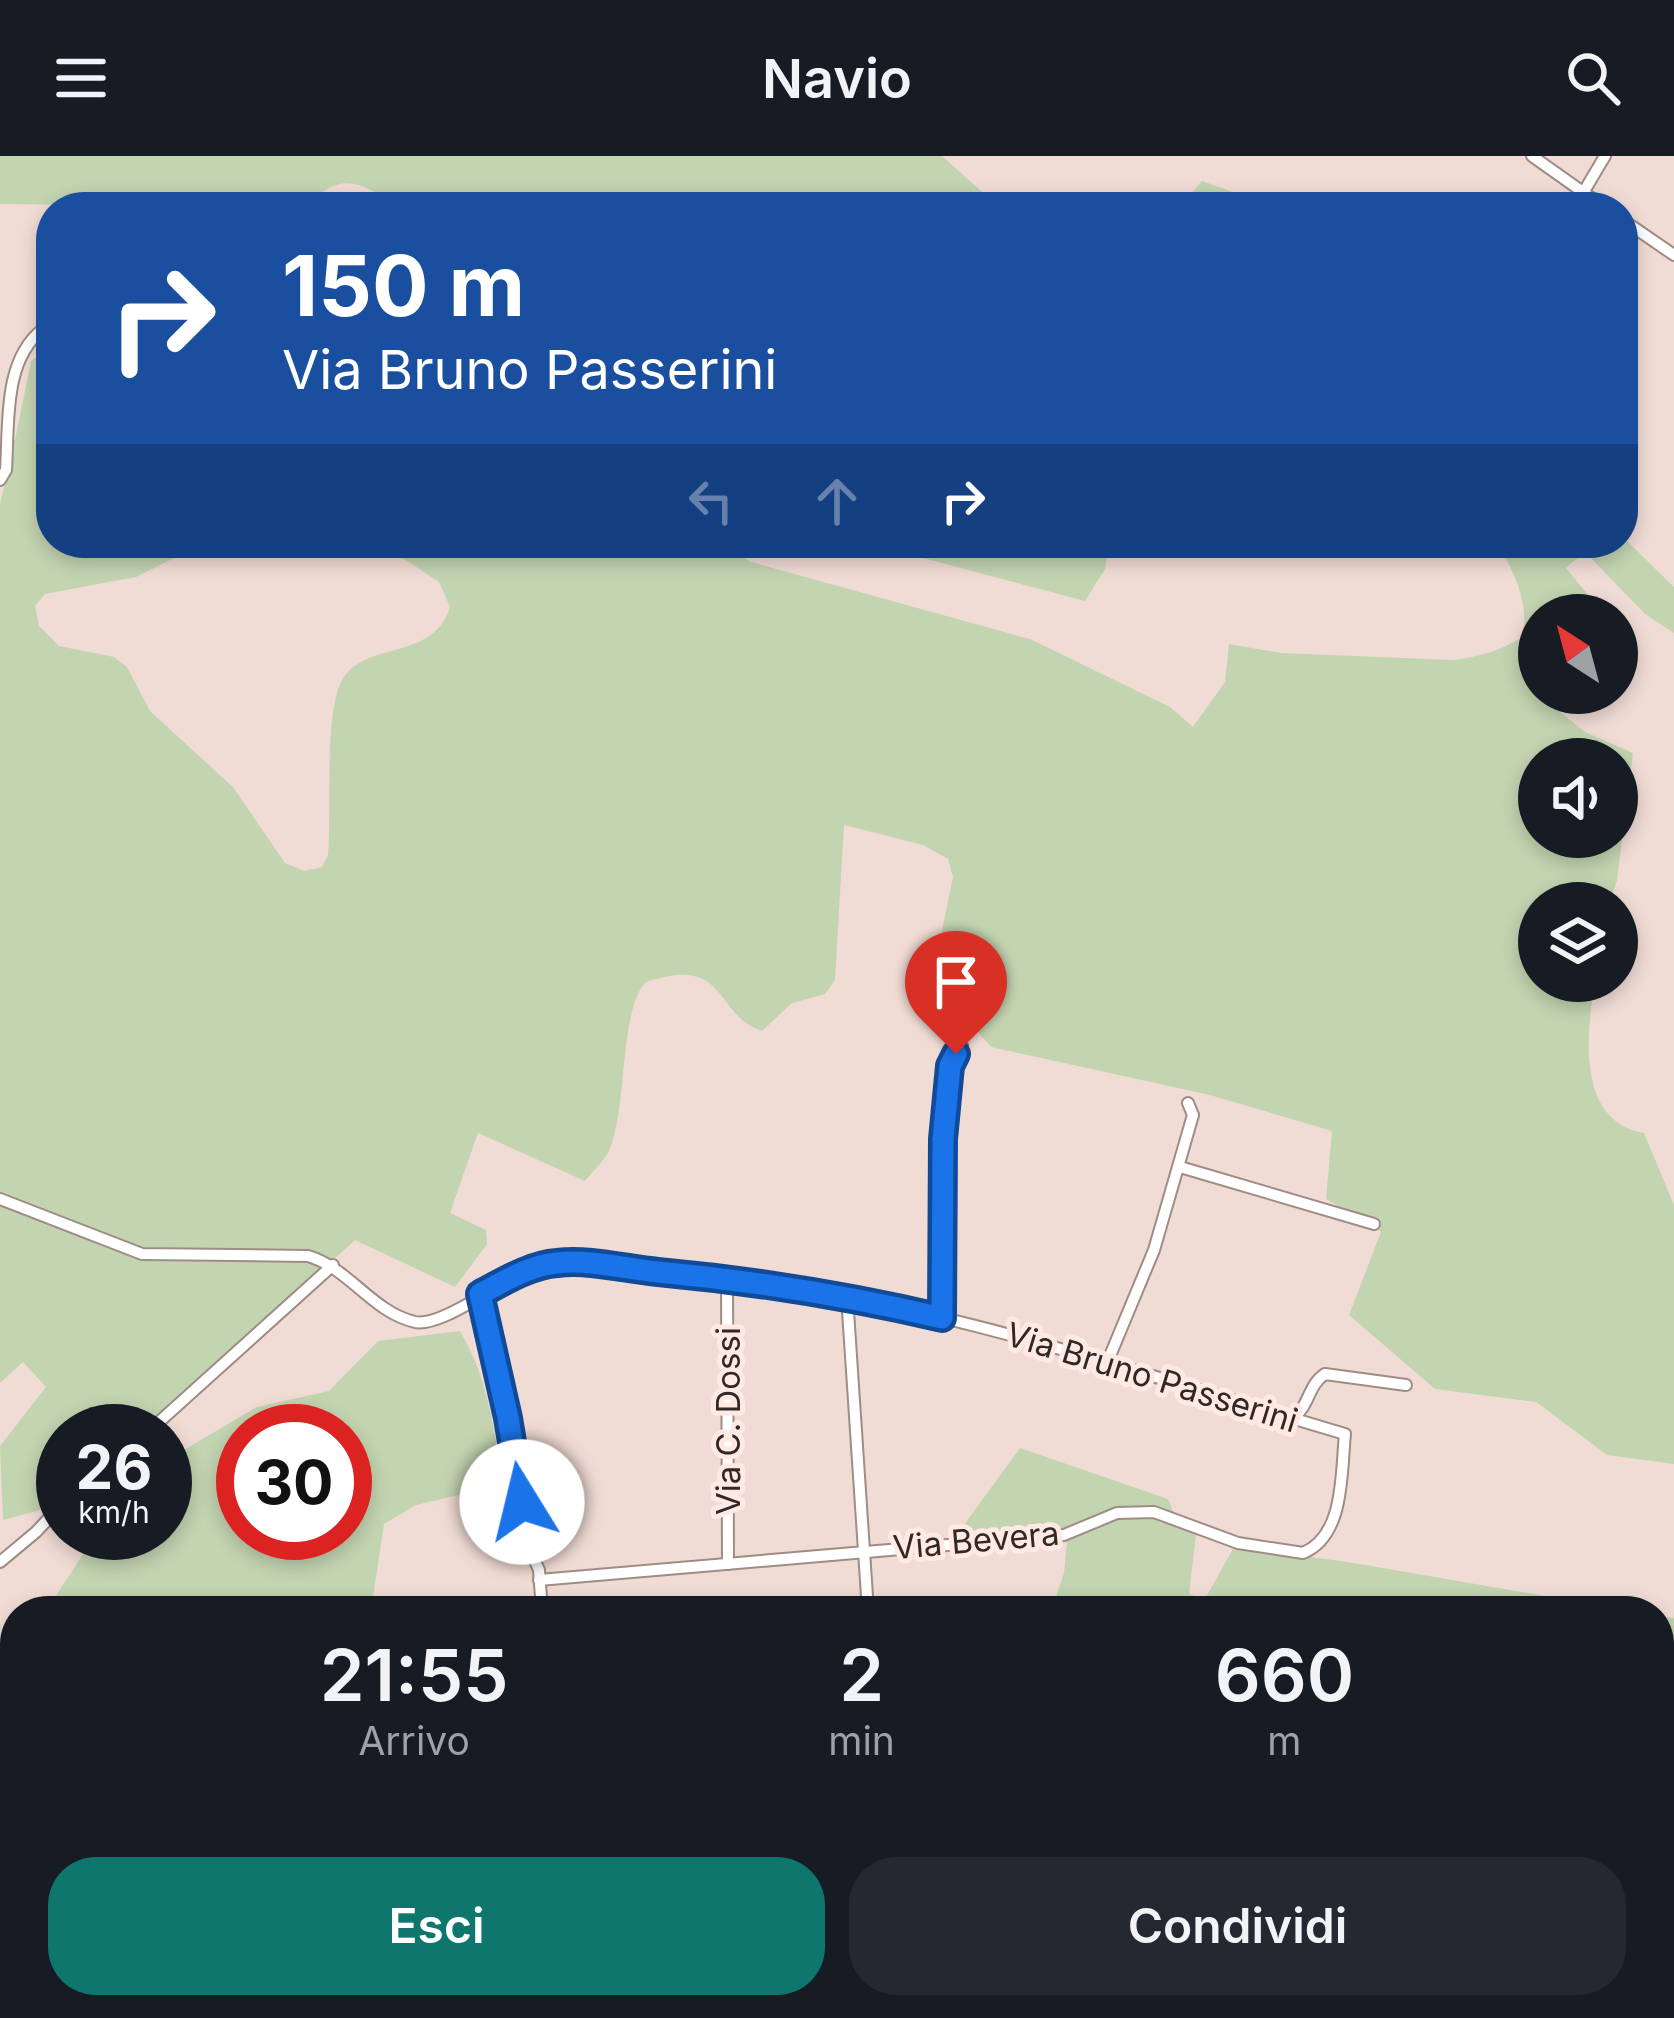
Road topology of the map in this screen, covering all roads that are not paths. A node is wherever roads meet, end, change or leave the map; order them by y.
1 (1532, 156) edge
2 (1605, 156) edge
3 (1581, 192) edge
4 (1583, 192) edge
5 (1638, 230) edge
6 (1674, 255) edge
7 (36, 334) edge
8 (0, 480) edge
9 (962, 1045) dead end
10 (1189, 1103) dead end
11 (1180, 1167) junction
12 (0, 1199) edge
13 (1373, 1224) dead end
14 (333, 1264) junction
15 (728, 1278) junction
16 (480, 1294) junction
17 (848, 1296) junction
18 (942, 1318) junction
19 (1107, 1363) junction
20 (1406, 1384) dead end
21 (179, 1404) edge
22 (1292, 1418) junction
23 (1345, 1434) joint
24 (36, 1532) edge
25 (866, 1551) junction
26 (0, 1562) edge
27 (728, 1564) junction
28 (539, 1580) junction
29 (541, 1596) edge
30 (868, 1596) edge

1 - 3 street
2 - 4 street
5 - 6 street
7 - 8 street
9 - 18 street
10 - 11 street
11 - 13 street
11 - 19 street
12 - 14 street
14 - 16 street, Via Bruno Passerini
14 - 21 street
15 - 16 street, Via Bruno Passerini
15 - 17 street, Via Bruno Passerini
15 - 27 street, Via C. Dossi
16 - 28 street
17 - 18 street, Via Bruno Passerini
17 - 25 street
18 - 19 street, Via Bruno Passerini
19 - 22 street, Via Bruno Passerini
20 - 22 street
22 - 23 street, Via Bruno Passerini
23 - 25 street, Via Bevera
24 - 26 street
25 - 27 street
25 - 30 street
27 - 28 street
28 - 29 street

